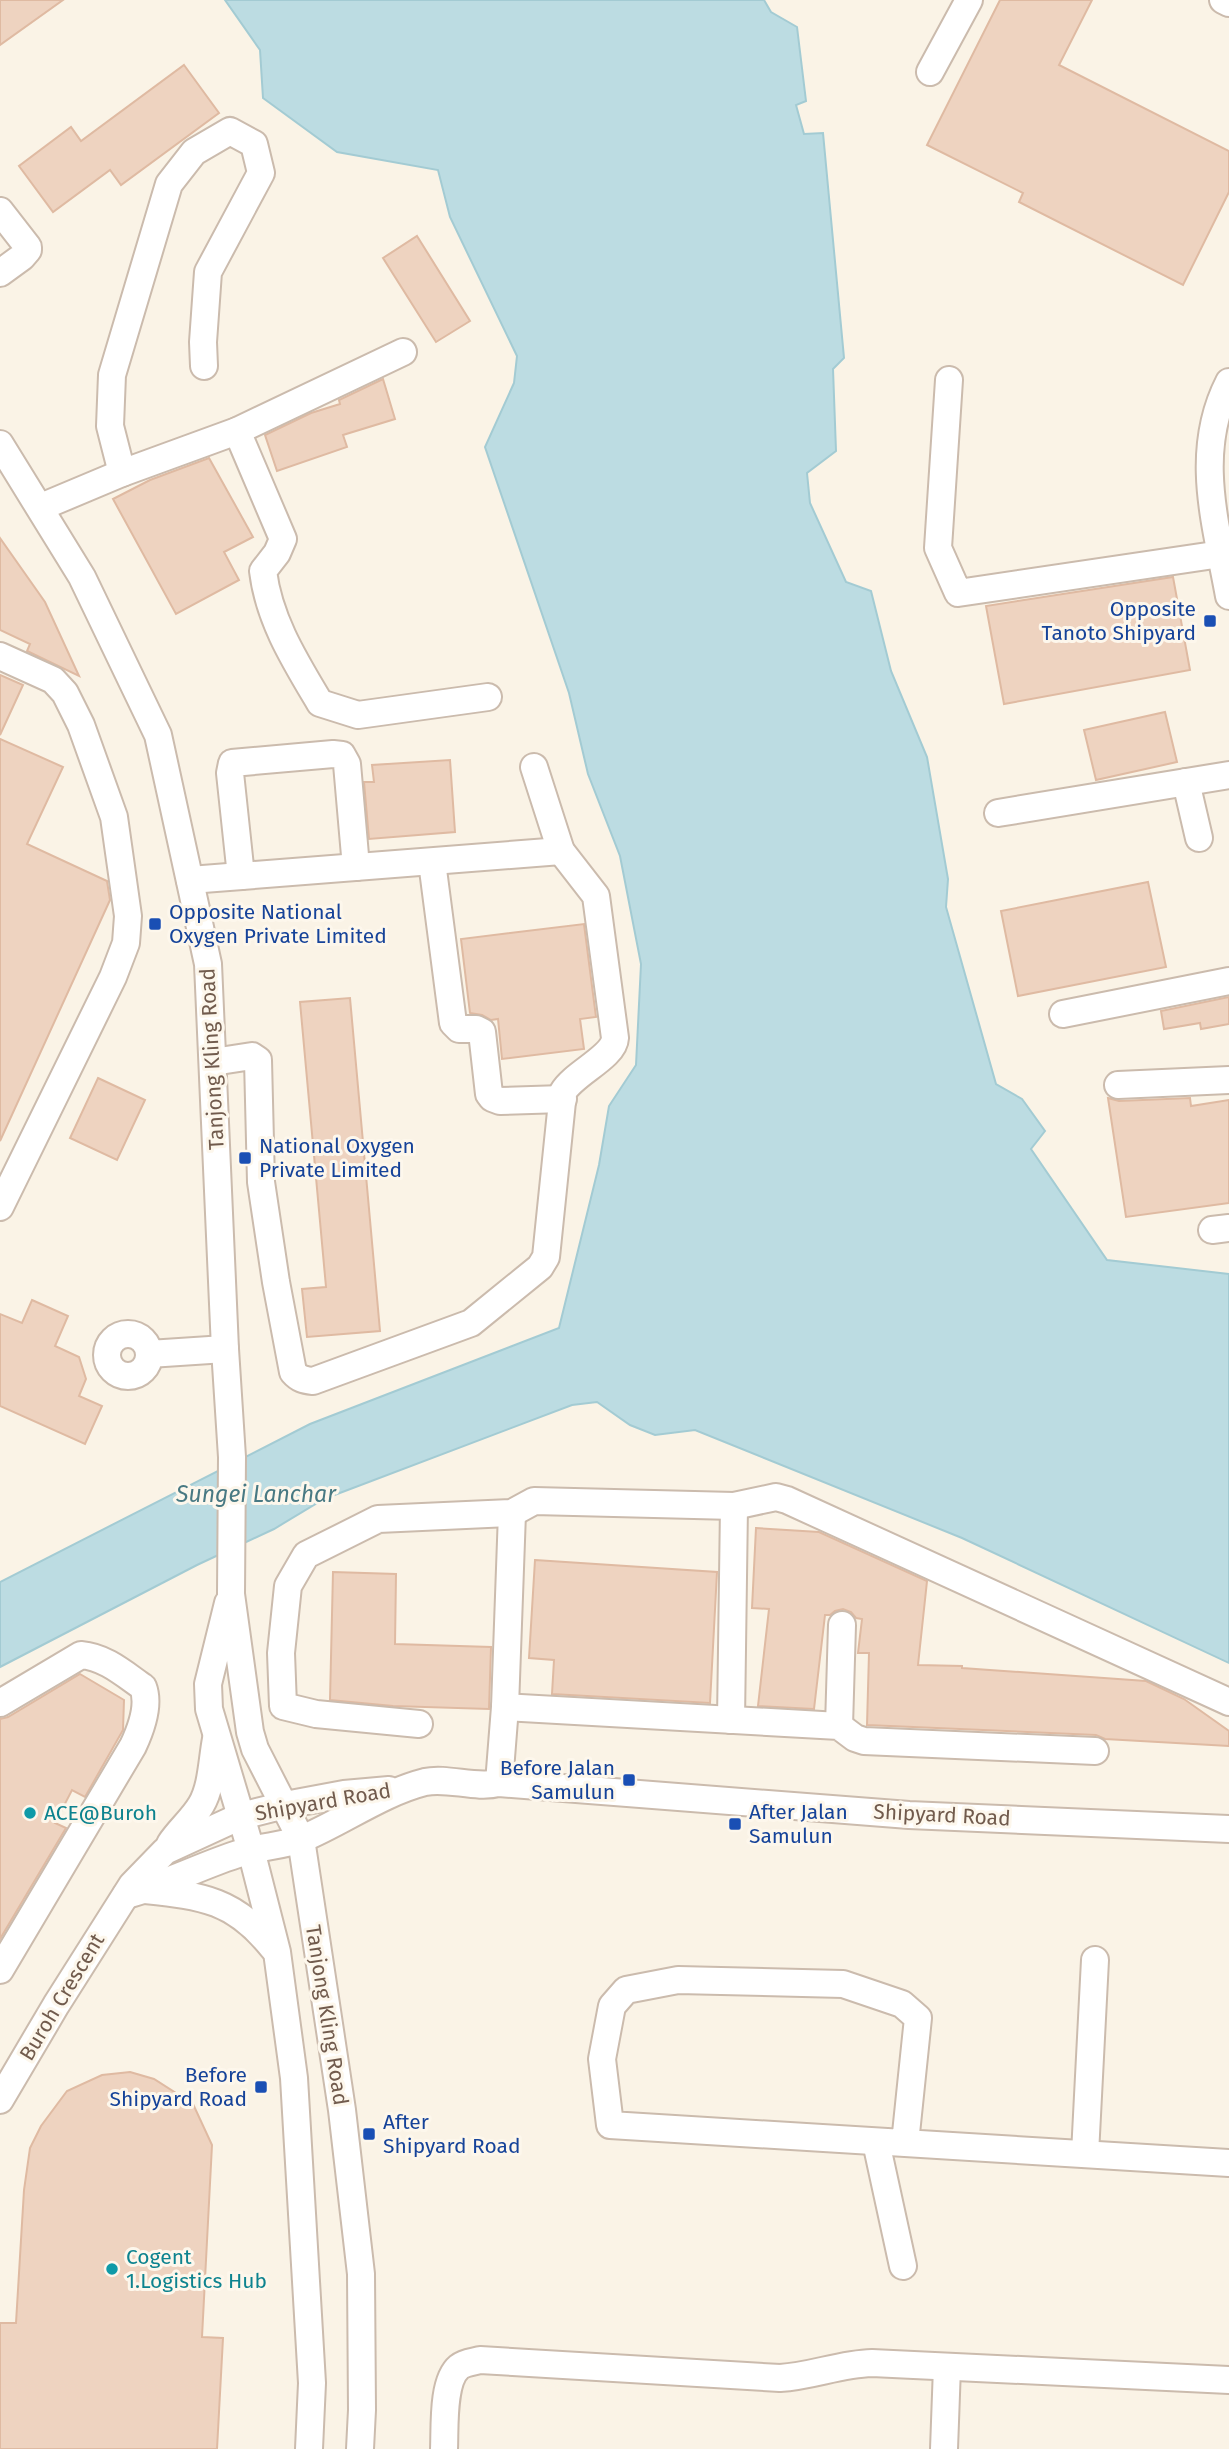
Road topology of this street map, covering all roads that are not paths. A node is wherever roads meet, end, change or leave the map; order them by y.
1 (969, 0) edge
2 (1223, 0) edge
3 (1229, 3) edge
4 (930, 72) dead end
5 (0, 211) edge
6 (0, 273) edge
7 (403, 352) dead end
8 (204, 366) dead end
9 (949, 380) dead end
10 (1229, 382) edge
11 (1223, 418) edge
12 (237, 431) junction
13 (0, 444) edge
14 (122, 472) junction
15 (41, 507) junction
16 (1221, 554) junction
17 (1229, 596) edge
18 (0, 656) edge
19 (488, 697) dead end
20 (534, 767) dead end
21 (1229, 775) edge
22 (1186, 782) junction
23 (998, 813) dead end
24 (1199, 838) dead end
25 (562, 851) junction
26 (432, 862) junction
27 (356, 867) junction
28 (241, 876) junction
29 (190, 880) junction
30 (1229, 981) edge
31 (1063, 1014) dead end
32 (213, 1062) junction
33 (1229, 1080) edge
34 (1118, 1085) dead end
35 (563, 1099) junction
36 (0, 1207) edge
37 (225, 1349) junction
38 (149, 1354) dead end
39 (734, 1506) junction
40 (512, 1513) junction
41 (231, 1594) junction
42 (842, 1625) dead end
43 (1229, 1702) edge
44 (0, 1703) edge
45 (505, 1707) junction
46 (731, 1720) junction
47 (419, 1724) dead end
48 (839, 1726) junction
49 (217, 1733) junction
50 (1095, 1751) dead end
51 (499, 1783) junction
52 (405, 1789) junction
53 (285, 1805) junction
54 (241, 1816) junction
55 (1229, 1829) edge
56 (300, 1839) junction
57 (251, 1850) junction
58 (165, 1852) junction
59 (135, 1893) junction
60 (276, 1952) junction
61 (1095, 1960) dead end
62 (0, 1970) edge
63 (0, 2100) edge
64 (876, 2141) junction
65 (905, 2143) junction
66 (1085, 2154) junction
67 (1229, 2163) edge
68 (903, 2266) dead end
69 (947, 2367) junction
70 (1229, 2381) edge
71 (309, 2449) edge
72 (360, 2449) edge
73 (444, 2449) edge
74 (944, 2449) edge

1 - 4 street
2 - 3 street
5 - 6 street
7 - 12 street
8 - 14 street
9 - 16 street
10 - 11 street
11 - 16 street
12 - 14 street
12 - 19 street
13 - 15 street, Tanjong Kling Road
14 - 15 street
15 - 29 street, Tanjong Kling Road
16 - 17 street
18 - 36 street
20 - 25 street
21 - 22 street
22 - 23 street
22 - 24 street
25 - 26 street
25 - 35 street
26 - 27 street
26 - 35 street
27 - 28 street
27 - 28 street
28 - 29 street
29 - 32 street, Tanjong Kling Road
30 - 31 street
32 - 35 street
32 - 37 street, Tanjong Kling Road
33 - 34 street
37 - 38 street
37 - 41 street, Tanjong Kling Road
39 - 40 street
39 - 43 street
39 - 46 street
40 - 45 street
40 - 47 street
41 - 49 street, Tanjong Kling Road
41 - 53 street, Tanjong Kling Road
42 - 48 street
44 - 62 street
45 - 46 street
45 - 51 street
46 - 48 street
48 - 50 street
49 - 54 street, Tanjong Kling Road
49 - 58 street
51 - 52 street, Shipyard Road
51 - 55 street, Shipyard Road
52 - 53 street, Shipyard Road
52 - 56 street, Shipyard Road
53 - 54 street, Shipyard Road
53 - 56 street, Tanjong Kling Road
54 - 57 street, Tanjong Kling Road
54 - 58 street, Buroh Crescent
56 - 57 street, Shipyard Road
56 - 72 street, Tanjong Kling Road
57 - 59 street
57 - 60 street, Tanjong Kling Road
58 - 59 street, Buroh Crescent
59 - 60 street, Tanjong Kling Road
59 - 63 street, Buroh Crescent
60 - 71 street, Tanjong Kling Road
61 - 66 street
64 - 65 street
64 - 65 street
64 - 68 street
65 - 66 street
66 - 67 street
69 - 70 street
69 - 73 street
69 - 74 street

